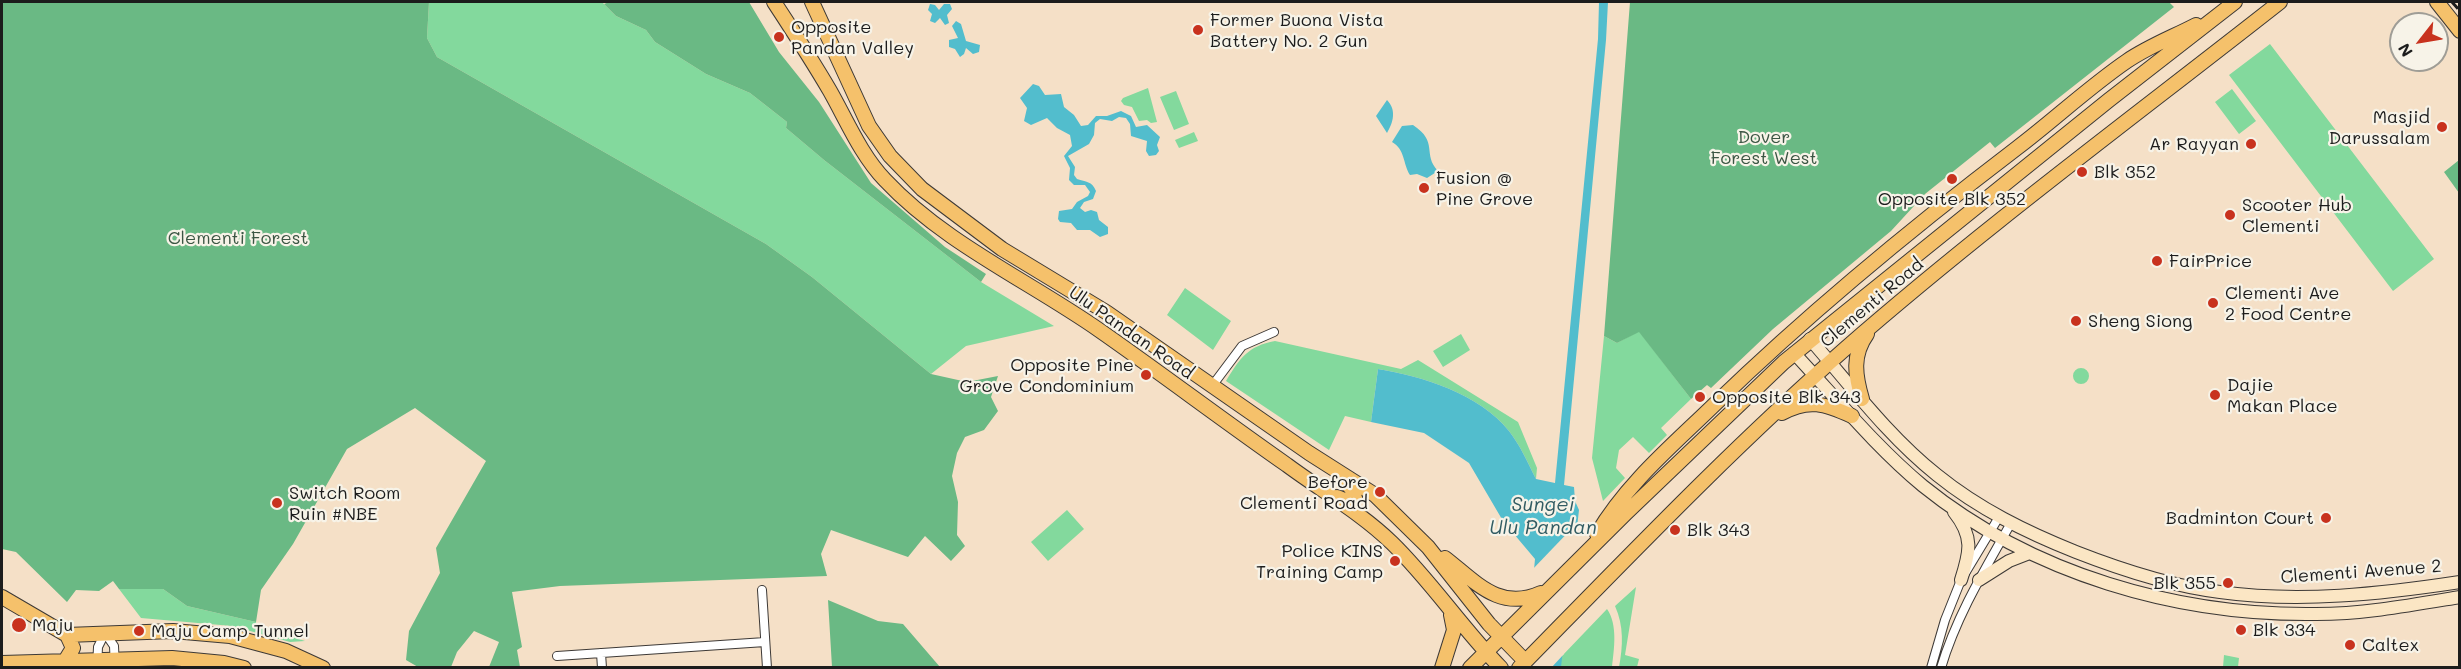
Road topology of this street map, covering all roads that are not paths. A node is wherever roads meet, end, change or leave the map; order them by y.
1 (774, 2) edge
2 (783, 2) edge
3 (812, 2) edge
4 (2235, 2) edge
5 (2280, 2) edge
6 (2437, 2) edge
7 (2218, 14) junction
8 (2460, 31) edge
9 (808, 54) junction
10 (2109, 100) junction
11 (2040, 131) junction
12 (1875, 323) junction
13 (1274, 332) dead end
14 (1810, 339) junction
15 (1794, 353) junction
16 (1830, 363) junction
17 (1816, 376) junction
18 (1212, 386) junction
19 (1862, 399) junction
20 (1852, 416) junction
21 (1767, 421) junction
22 (1327, 464) junction
23 (1330, 494) junction
24 (1948, 504) junction
25 (2005, 520) junction
26 (1989, 532) junction
27 (2002, 539) junction
28 (1428, 546) junction
29 (1587, 552) junction
30 (2077, 552) junction
31 (2027, 554) junction
32 (2072, 570) junction
33 (1961, 580) junction
34 (1979, 580) junction
35 (2460, 582) edge
36 (762, 590) dead end
37 (1548, 590) junction
38 (2, 597) edge
39 (2460, 597) edge
40 (1449, 609) junction
41 (105, 633) junction
42 (67, 635) junction
43 (1501, 637) junction
44 (765, 642) junction
45 (1485, 652) junction
46 (601, 653) junction
47 (556, 656) dead end
48 (66, 661) junction
49 (2, 663) edge
50 (97, 664) edge
51 (115, 664) edge
52 (1522, 664) edge
53 (244, 668) edge
54 (323, 668) edge
55 (602, 668) edge
56 (767, 668) edge
57 (1442, 668) edge
58 (1470, 668) edge
59 (1501, 668) edge
60 (1931, 668) edge
61 (1941, 668) edge

1 - 9 main road, Ulu Pandan Road
2 - 9 main road
3 - 18 main road, Ulu Pandan Road
4 - 7 main road, Clementi Road
5 - 12 main road, Clementi Road
6 - 8 main road
7 - 10 main road, Clementi Road
7 - 11 main road, Clementi Road
9 - 23 main road, Ulu Pandan Road
10 - 11 main road
10 - 14 main road, Clementi Road
11 - 29 main road, Clementi Road
12 - 16 main road, Clementi Road
12 - 19 main road
13 - 18 street
14 - 15 main road, Clementi Road
14 - 16 main road, Clementi Avenue 2
15 - 17 main road, Clementi Avenue 2
15 - 29 main road, Clementi Road
16 - 17 main road, Clementi Road
16 - 19 main road, Clementi Avenue 2
17 - 20 main road, Clementi Avenue 2
17 - 21 main road, Clementi Road
18 - 22 main road, Ulu Pandan Road
19 - 25 main road, Clementi Avenue 2
20 - 21 main road
20 - 24 main road, Clementi Avenue 2
21 - 52 main road, Clementi Road
22 - 23 main road
22 - 28 main road, Ulu Pandan Road
23 - 40 main road, Ulu Pandan Road
24 - 26 main road, Clementi Avenue 2
24 - 33 main road
25 - 26 street
25 - 27 street
25 - 30 main road, Clementi Avenue 2
26 - 27 main road, Clementi Avenue 2
26 - 33 street
27 - 31 main road, Clementi Avenue 2
27 - 34 street
28 - 37 main road
28 - 43 main road, Ulu Pandan Road
29 - 37 main road, Clementi Road
30 - 32 main road
30 - 35 main road, Clementi Avenue 2
31 - 32 main road, Clementi Avenue 2
31 - 34 main road
32 - 39 main road, Clementi Avenue 2
33 - 60 street
34 - 61 street
36 - 44 street
37 - 43 main road, Clementi Road
38 - 42 main road
40 - 45 main road, Ulu Pandan Road
40 - 57 main road
41 - 42 main road
41 - 50 street
41 - 51 street
41 - 54 main road
42 - 48 main road
43 - 45 main road, Clementi Road
43 - 52 main road, Ulu Pandan Road
44 - 46 street
44 - 56 street
45 - 58 main road, Clementi Road
45 - 59 main road, Ulu Pandan Road
46 - 47 street
46 - 55 street
48 - 49 main road
48 - 50 main road
50 - 51 main road
51 - 53 main road

